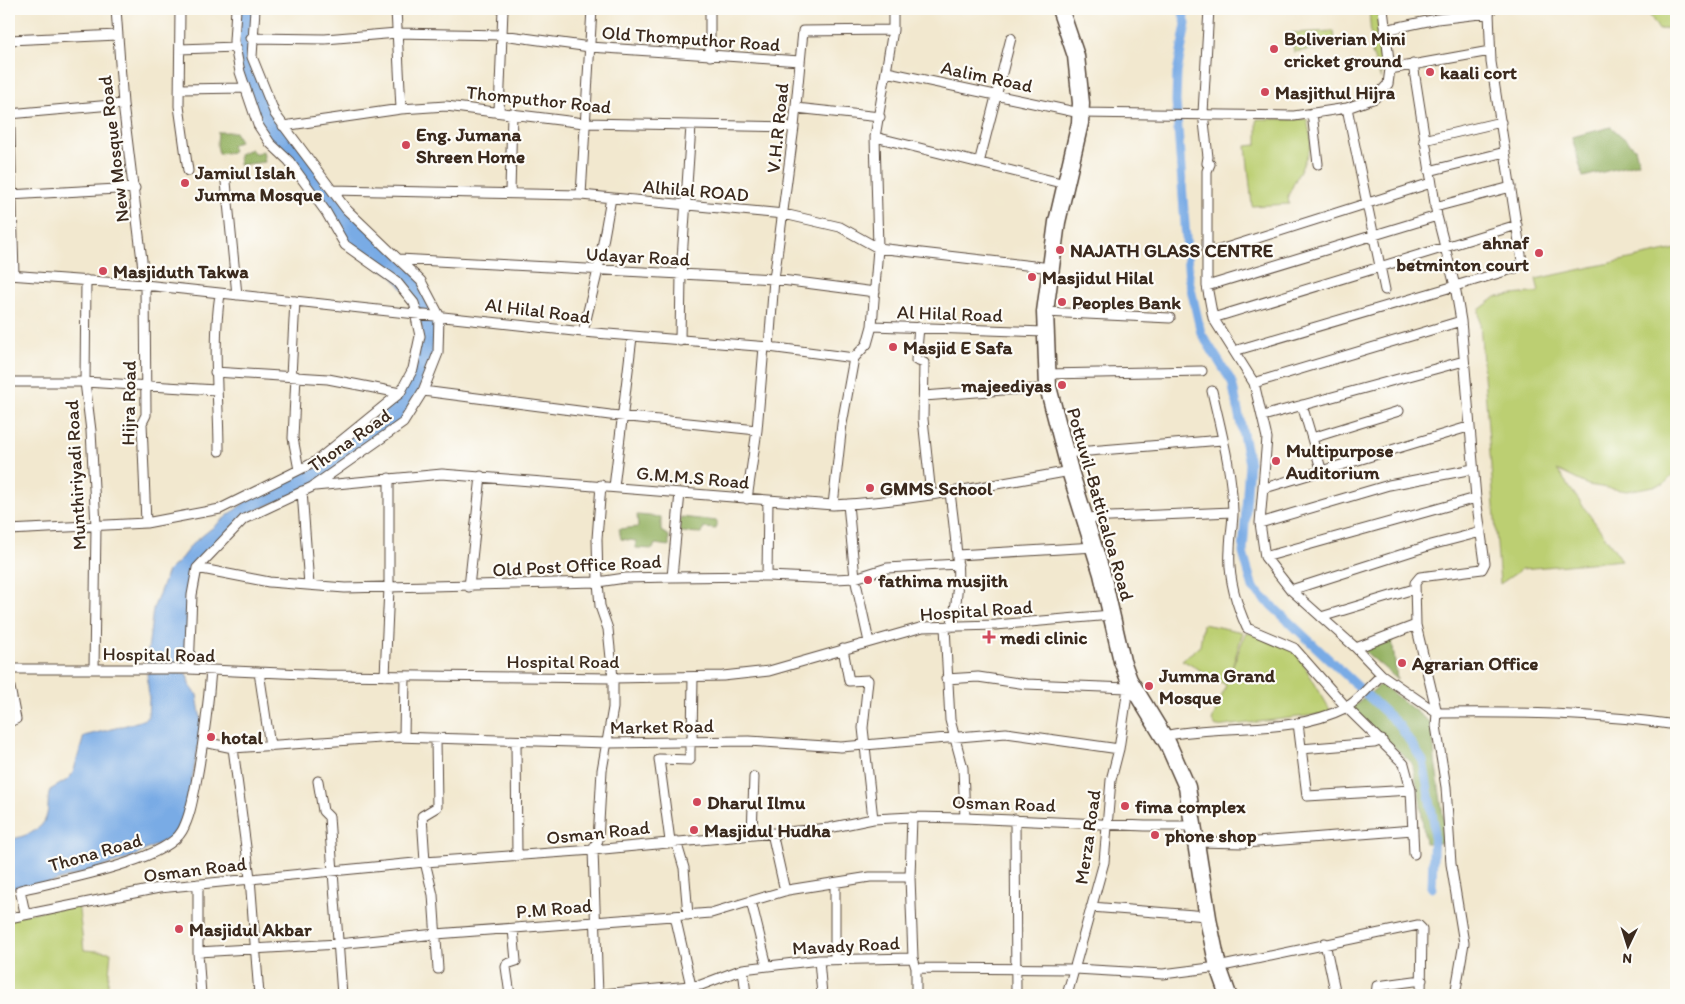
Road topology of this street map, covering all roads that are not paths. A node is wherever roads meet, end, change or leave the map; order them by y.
1 (116, 9) edge
2 (180, 9) edge
3 (236, 9) edge
4 (255, 9) edge
5 (396, 9) edge
6 (503, 9) edge
7 (592, 9) edge
8 (710, 9) edge
9 (893, 9) edge
10 (1060, 9) edge
11 (1209, 9) edge
12 (1384, 9) edge
13 (1491, 11) edge
14 (893, 30) junction
15 (1385, 30) junction
16 (397, 33) junction
17 (502, 34) junction
18 (118, 35) junction
19 (251, 38) junction
20 (1011, 38) dead end
21 (9, 40) edge
22 (236, 47) junction
23 (590, 47) junction
24 (180, 49) junction
25 (1490, 51) junction
26 (710, 56) junction
27 (800, 61) junction
28 (1413, 64) junction
29 (1390, 69) junction
30 (887, 72) junction
31 (245, 88) junction
32 (180, 89) junction
33 (9, 92) edge
34 (996, 95) junction
35 (123, 104) junction
36 (796, 108) junction
37 (1347, 108) junction
38 (401, 110) junction
39 (499, 112) junction
40 (512, 113) junction
41 (1312, 113) junction
42 (10, 114) edge
43 (1080, 114) junction
44 (1201, 114) junction
45 (880, 117) junction
46 (584, 122) junction
47 (1501, 122) junction
48 (283, 126) junction
49 (691, 126) junction
50 (794, 127) junction
51 (875, 137) junction
52 (1424, 140) junction
53 (1505, 152) junction
54 (978, 163) junction
55 (1318, 164) dead end
56 (188, 171) dead end
57 (1429, 171) junction
58 (226, 182) dead end
59 (1431, 182) junction
60 (1065, 184) junction
61 (135, 188) junction
62 (1511, 188) junction
63 (332, 190) junction
64 (510, 192) junction
65 (11, 195) edge
66 (581, 195) junction
67 (612, 198) junction
68 (1366, 204) junction
69 (685, 205) junction
70 (1436, 212) junction
71 (784, 214) junction
72 (1516, 224) junction
73 (1373, 236) junction
74 (1444, 247) junction
75 (878, 248) junction
76 (1207, 254) junction
77 (399, 259) junction
78 (1379, 267) junction
79 (1051, 268) junction
80 (598, 270) junction
81 (681, 274) junction
82 (11, 275) edge
83 (774, 279) junction
84 (86, 280) junction
85 (145, 285) junction
86 (1207, 286) junction
87 (1455, 286) junction
88 (1385, 290) dead end
89 (875, 292) junction
90 (220, 294) junction
91 (237, 295) junction
92 (295, 301) junction
93 (1045, 312) junction
94 (416, 313) junction
95 (439, 315) junction
96 (1170, 318) dead end
97 (1213, 318) junction
98 (1461, 321) junction
99 (872, 326) junction
100 (919, 327) junction
101 (584, 332) junction
102 (1044, 332) junction
103 (632, 337) junction
104 (680, 341) junction
105 (766, 347) junction
106 (1234, 351) junction
107 (854, 358) junction
108 (1464, 361) junction
109 (1202, 371) dead end
110 (215, 372) junction
111 (294, 376) junction
112 (1048, 381) junction
113 (9, 382) edge
114 (85, 382) junction
115 (1254, 383) junction
116 (146, 386) junction
117 (216, 390) junction
118 (423, 391) junction
119 (1212, 391) dead end
120 (400, 393) junction
121 (924, 396) junction
122 (1302, 405) junction
123 (1400, 411) dead end
124 (624, 416) junction
125 (1263, 416) junction
126 (1468, 427) junction
127 (757, 430) junction
128 (1312, 438) junction
129 (1222, 440) junction
130 (219, 451) dead end
131 (1065, 453) junction
132 (1473, 469) junction
133 (299, 470) junction
134 (1070, 471) junction
135 (1322, 472) junction
136 (480, 476) junction
137 (389, 478) junction
138 (601, 486) junction
139 (312, 487) junction
140 (614, 487) junction
141 (1265, 488) junction
142 (302, 491) junction
143 (950, 492) junction
144 (680, 493) junction
145 (931, 495) junction
146 (1476, 498) junction
147 (747, 499) junction
148 (768, 500) junction
149 (848, 504) junction
150 (833, 505) junction
151 (1233, 512) junction
152 (1086, 518) junction
153 (146, 523) junction
154 (1260, 523) junction
155 (96, 526) junction
156 (9, 527) edge
157 (1481, 532) junction
158 (1095, 547) junction
159 (1265, 557) junction
160 (958, 560) junction
161 (197, 568) junction
162 (767, 576) junction
163 (672, 577) junction
164 (855, 578) junction
165 (598, 582) junction
166 (309, 585) junction
167 (469, 587) junction
168 (389, 588) junction
169 (1414, 589) junction
170 (1291, 590) junction
171 (1111, 615) junction
172 (1322, 617) junction
173 (1416, 625) junction
174 (948, 627) junction
175 (869, 642) junction
176 (1356, 648) junction
177 (843, 649) junction
178 (9, 669) edge
179 (94, 669) junction
180 (189, 669) junction
181 (211, 670) junction
182 (258, 672) junction
183 (385, 676) junction
184 (405, 676) junction
185 (693, 676) junction
186 (1379, 677) junction
187 (614, 678) junction
188 (946, 679) junction
189 (9, 682) edge
190 (1128, 684) junction
191 (1349, 706) junction
192 (1437, 713) junction
193 (9, 722) edge
194 (1298, 723) junction
195 (1676, 725) edge
196 (1163, 736) junction
197 (404, 737) junction
198 (436, 738) junction
199 (954, 738) junction
200 (1382, 740) junction
201 (204, 742) junction
202 (516, 742) junction
203 (691, 742) junction
204 (608, 743) junction
205 (866, 745) junction
206 (270, 746) junction
207 (233, 748) junction
208 (1119, 749) junction
209 (1301, 749) junction
210 (754, 777) dead end
211 (318, 781) dead end
212 (1411, 790) junction
213 (912, 817) junction
214 (965, 818) junction
215 (873, 819) junction
216 (1015, 819) junction
217 (1108, 824) junction
218 (1413, 830) junction
219 (772, 833) junction
220 (1195, 834) junction
221 (752, 835) junction
222 (673, 841) junction
223 (593, 850) junction
224 (1414, 854) dead end
225 (517, 856) junction
226 (425, 862) junction
227 (333, 870) junction
228 (910, 877) junction
229 (250, 878) junction
230 (835, 882) junction
231 (198, 884) junction
232 (786, 891) junction
233 (752, 901) junction
234 (1091, 907) junction
235 (25, 913) junction
236 (688, 915) junction
237 (675, 916) junction
238 (1207, 916) junction
239 (9, 918) edge
240 (594, 921) junction
241 (513, 929) junction
242 (436, 934) junction
243 (1325, 943) junction
244 (338, 944) junction
245 (254, 949) junction
246 (198, 952) junction
247 (913, 958) junction
248 (835, 959) junction
249 (819, 960) junction
250 (767, 966) junction
251 (1218, 967) junction
252 (916, 968) junction
253 (1017, 968) junction
254 (1075, 968) junction
255 (438, 969) dead end
256 (743, 969) junction
257 (1422, 980) junction
258 (691, 986) junction
259 (673, 992) edge
260 (201, 995) edge
261 (259, 995) edge
262 (342, 995) edge
263 (510, 995) edge
264 (591, 995) edge
265 (598, 995) edge
266 (746, 995) edge
267 (822, 995) edge
268 (916, 995) edge
269 (1016, 995) edge
270 (1067, 995) edge
271 (1228, 995) edge
272 (1336, 995) edge
273 (1376, 995) edge
274 (1421, 995) edge
275 (1455, 995) edge

1 - 18 street, New Mosque Road
2 - 24 street
3 - 22 street
4 - 19 street
5 - 16 street
6 - 17 street
7 - 23 street
8 - 26 street
9 - 14 street
10 - 43 highway, Pottuvil-Batticaloa Road
11 - 44 street
12 - 15 street
13 - 15 street
13 - 25 street
14 - 27 street, V.H.R Road
14 - 30 street
15 - 29 street
16 - 17 street, Old Thomputhor Road
16 - 19 street, Old Thomputhor Road
16 - 38 street
17 - 23 street, Old Thomputhor Road
17 - 39 street
18 - 21 street
18 - 35 street, New Mosque Road
19 - 48 street
20 - 34 street
22 - 24 street
22 - 31 street
23 - 26 street, Old Thomputhor Road
23 - 46 street
24 - 32 street
25 - 28 street
25 - 47 street
26 - 27 street, Old Thomputhor Road
27 - 36 street, V.H.R Road
28 - 29 street
28 - 52 street
29 - 37 street, Aalim Road
30 - 34 street, Aalim Road
30 - 45 street
31 - 32 street
31 - 94 street
32 - 56 street
33 - 42 street
34 - 43 street, Aalim Road
34 - 54 street
35 - 42 street
35 - 61 street, New Mosque Road
36 - 45 street
36 - 50 street, V.H.R Road
37 - 41 street, Aalim Road
37 - 68 street
38 - 39 street, Thomputhor Road
38 - 48 street, Thomputhor Road
39 - 40 street, Thomputhor Road
40 - 46 street, Thomputhor Road
40 - 64 street
41 - 44 street, Aalim Road
41 - 55 street
42 - 65 street
43 - 44 street, Aalim Road
43 - 60 highway, Pottuvil-Batticaloa Road
44 - 76 street
45 - 51 street
46 - 49 street, Thomputhor Road
46 - 66 street
47 - 52 street
47 - 53 street
48 - 63 street
49 - 50 street, Thomputhor Road
49 - 69 street
50 - 71 street, V.H.R Road
51 - 54 street
51 - 75 street
52 - 57 street
53 - 57 street
53 - 62 street
54 - 60 street
57 - 59 street
58 - 91 street
59 - 68 street
59 - 70 street
60 - 79 highway, Pottuvil-Batticaloa Road
61 - 65 street
61 - 85 street, New Mosque Road
62 - 70 street
62 - 72 street
63 - 64 street, Alhilal ROAD
63 - 77 street
64 - 66 street, Alhilal ROAD
65 - 82 street
66 - 67 street, Alhilal ROAD
67 - 69 street, Alhilal ROAD
67 - 80 street
68 - 73 street
68 - 76 street
69 - 71 street, Alhilal ROAD
69 - 81 street
70 - 73 street
70 - 74 street
71 - 75 street, Alhilal ROAD
71 - 83 street, V.H.R Road
72 - 74 street
72 - 87 street
73 - 78 street
73 - 86 street
74 - 78 street
74 - 87 street
75 - 79 street, Alhilal ROAD
75 - 89 street
76 - 86 street
77 - 80 street, Udayar Road
77 - 95 street
78 - 88 street
78 - 97 street
79 - 93 highway, Pottuvil-Batticaloa Road
80 - 81 street, Udayar Road
80 - 101 street
81 - 83 street, Udayar Road
81 - 104 street
82 - 84 street, Al Hilal Road
83 - 89 street, Udayar Road
83 - 105 street, V.H.R Road
84 - 85 street, Al Hilal Road
84 - 114 street, Munthiriyadi Road
85 - 90 street, Al Hilal Road
85 - 116 street, Hijra Road
86 - 97 street
87 - 98 street
87 - 106 street
89 - 99 street
90 - 91 street, Al Hilal Road
90 - 110 street
91 - 92 street, Al Hilal Road
92 - 94 street, Al Hilal Road
92 - 111 street
93 - 96 street
93 - 102 highway, Pottuvil-Batticaloa Road
94 - 95 street, Al Hilal Road
94 - 120 street
95 - 101 street, Al Hilal Road
95 - 118 street, Thona Road
97 - 106 street
98 - 108 street
98 - 115 street
99 - 100 street, Al Hilal Road
99 - 107 street, Al Hilal Road
100 - 102 street, Al Hilal Road
100 - 121 street
101 - 103 street, Al Hilal Road
102 - 112 highway, Pottuvil-Batticaloa Road
103 - 104 street, Al Hilal Road
103 - 124 street
104 - 105 street, Al Hilal Road
105 - 107 street, Al Hilal Road
105 - 127 street
106 - 115 street
107 - 150 street
108 - 122 street
108 - 126 street
109 - 112 street
110 - 111 street
110 - 117 street
111 - 120 street
111 - 133 street
112 - 121 street
112 - 131 highway, Pottuvil-Batticaloa Road
113 - 114 street
114 - 116 street
114 - 155 street, Munthiriyadi Road
115 - 125 street
116 - 117 street
116 - 153 street, Hijra Road
117 - 130 street
118 - 124 street
118 - 139 street, Thona Road
119 - 129 street
120 - 133 street
121 - 145 street
122 - 125 street
122 - 128 street
123 - 128 street
124 - 127 street
124 - 140 street
125 - 141 street
126 - 132 street
126 - 135 street
127 - 147 street
128 - 135 street
129 - 131 street
129 - 151 street
131 - 134 highway, Pottuvil-Batticaloa Road
132 - 146 street
132 - 154 street
133 - 153 street
134 - 143 street, G.M.M.S Road
134 - 152 highway, Pottuvil-Batticaloa Road
135 - 141 street
136 - 137 street, G.M.M.S Road
136 - 138 street, G.M.M.S Road
136 - 167 street
137 - 139 street, G.M.M.S Road
137 - 168 street
138 - 140 street, G.M.M.S Road
138 - 165 street
139 - 142 street, Thona Road
140 - 144 street, G.M.M.S Road
141 - 154 street
142 - 161 street, Thona Road
142 - 166 street
143 - 145 street, G.M.M.S Road
143 - 160 street
144 - 147 street, G.M.M.S Road
144 - 163 street
145 - 149 street, G.M.M.S Road
146 - 157 street
146 - 159 street
147 - 148 street, G.M.M.S Road
148 - 150 street, G.M.M.S Road
148 - 162 street
149 - 150 street, G.M.M.S Road
149 - 164 street
151 - 152 street
151 - 191 street
152 - 158 highway, Pottuvil-Batticaloa Road
153 - 155 street
154 - 159 street
155 - 156 street
155 - 179 street, Munthiriyadi Road
157 - 169 street
157 - 170 street
158 - 160 street, Old Post Office Road
158 - 171 highway, Pottuvil-Batticaloa Road
159 - 170 street
160 - 164 street, Old Post Office Road
160 - 174 street
161 - 166 street, Old Post Office Road
161 - 180 street
162 - 163 street, Old Post Office Road
162 - 164 street, Old Post Office Road
163 - 165 street, Old Post Office Road
164 - 175 street
165 - 167 street, Old Post Office Road
165 - 187 street
166 - 168 street, Old Post Office Road
167 - 168 street, Old Post Office Road
168 - 183 street
169 - 172 street
169 - 173 street
170 - 172 street
171 - 174 street, Hospital Road
171 - 190 highway, Pottuvil-Batticaloa Road
172 - 176 street
173 - 176 street
173 - 192 street
174 - 175 street, Hospital Road
174 - 188 street
175 - 177 street, Hospital Road
176 - 186 street
177 - 185 street, Hospital Road
177 - 205 street
178 - 179 street, Hospital Road
179 - 180 street, Hospital Road
180 - 181 street, Hospital Road
181 - 182 street, Hospital Road
181 - 201 street, Thona Road
182 - 183 street, Hospital Road
182 - 206 street
183 - 184 street, Hospital Road
184 - 187 street, Hospital Road
184 - 197 street
185 - 187 street, Hospital Road
185 - 203 street
186 - 191 street
186 - 192 street
187 - 204 street
188 - 190 street
188 - 199 street
189 - 193 street
190 - 196 highway, Pottuvil-Batticaloa Road
190 - 208 street, Merza Road
191 - 194 street
191 - 200 street
192 - 195 street
192 - 275 street
194 - 196 street
194 - 209 street
196 - 220 highway, Pottuvil-Batticaloa Road
197 - 198 street, Market Road
197 - 206 street, Market Road
198 - 202 street, Market Road
198 - 226 street
199 - 205 street, Market Road
199 - 208 street, Market Road
199 - 214 street
200 - 209 street
200 - 212 street
201 - 207 street, Market Road
201 - 235 street, Thona Road
202 - 204 street, Market Road
202 - 225 street
203 - 204 street, Market Road
203 - 205 street, Market Road
203 - 222 street
204 - 223 street
205 - 215 street
206 - 207 street, Market Road
207 - 229 street
208 - 217 street, Merza Road
209 - 212 street
210 - 221 street
211 - 227 street
212 - 218 street
213 - 214 street, Osman Road
213 - 215 street, Osman Road
213 - 228 street
214 - 216 street, Osman Road
215 - 219 street, Osman Road
216 - 217 street, Osman Road
216 - 253 street
217 - 220 street, Osman Road
217 - 234 street, Merza Road
218 - 220 street, Osman Road
218 - 224 street
219 - 221 street, Osman Road
219 - 232 street
220 - 238 highway, Pottuvil-Batticaloa Road
221 - 222 street, Osman Road
222 - 223 street, Osman Road
222 - 236 street
223 - 225 street, Osman Road
223 - 240 street
225 - 226 street, Osman Road
226 - 227 street, Osman Road
226 - 242 street
227 - 229 street, Osman Road
227 - 244 street
228 - 230 street, P.M Road
228 - 247 street
229 - 231 street, Osman Road
229 - 245 street
230 - 232 street, P.M Road
230 - 248 street
231 - 235 street, Osman Road
231 - 246 street
232 - 233 street, P.M Road
233 - 236 street, P.M Road
233 - 250 street
234 - 238 street
234 - 254 street, Merza Road
235 - 239 street, Osman Road
236 - 237 street, P.M Road
237 - 240 street, P.M Road
237 - 258 street
238 - 251 highway, Pottuvil-Batticaloa Road
240 - 241 street, P.M Road
240 - 265 street
241 - 242 street, P.M Road
241 - 263 street
242 - 244 street, P.M Road
242 - 255 street
243 - 251 street, Mavady Road
243 - 257 street, Mavady Road
243 - 272 street
244 - 245 street, P.M Road
244 - 262 street
245 - 246 street, P.M Road
245 - 261 street
246 - 260 street
247 - 248 street, Mavady Road
247 - 252 street, Mavady Road
248 - 249 street, Mavady Road
249 - 250 street, Mavady Road
249 - 267 street
250 - 256 street, Mavady Road
251 - 254 street, Mavady Road
251 - 271 highway, Pottuvil-Batticaloa Road
252 - 253 street, Mavady Road
252 - 268 street
253 - 254 street, Mavady Road
253 - 269 street
254 - 270 street, Merza Road
256 - 258 street, Mavady Road
256 - 266 street
257 - 273 street
257 - 274 street
258 - 259 street, Mavady Road
259 - 265 street, Mavady Road
264 - 265 street, Mavady Road

